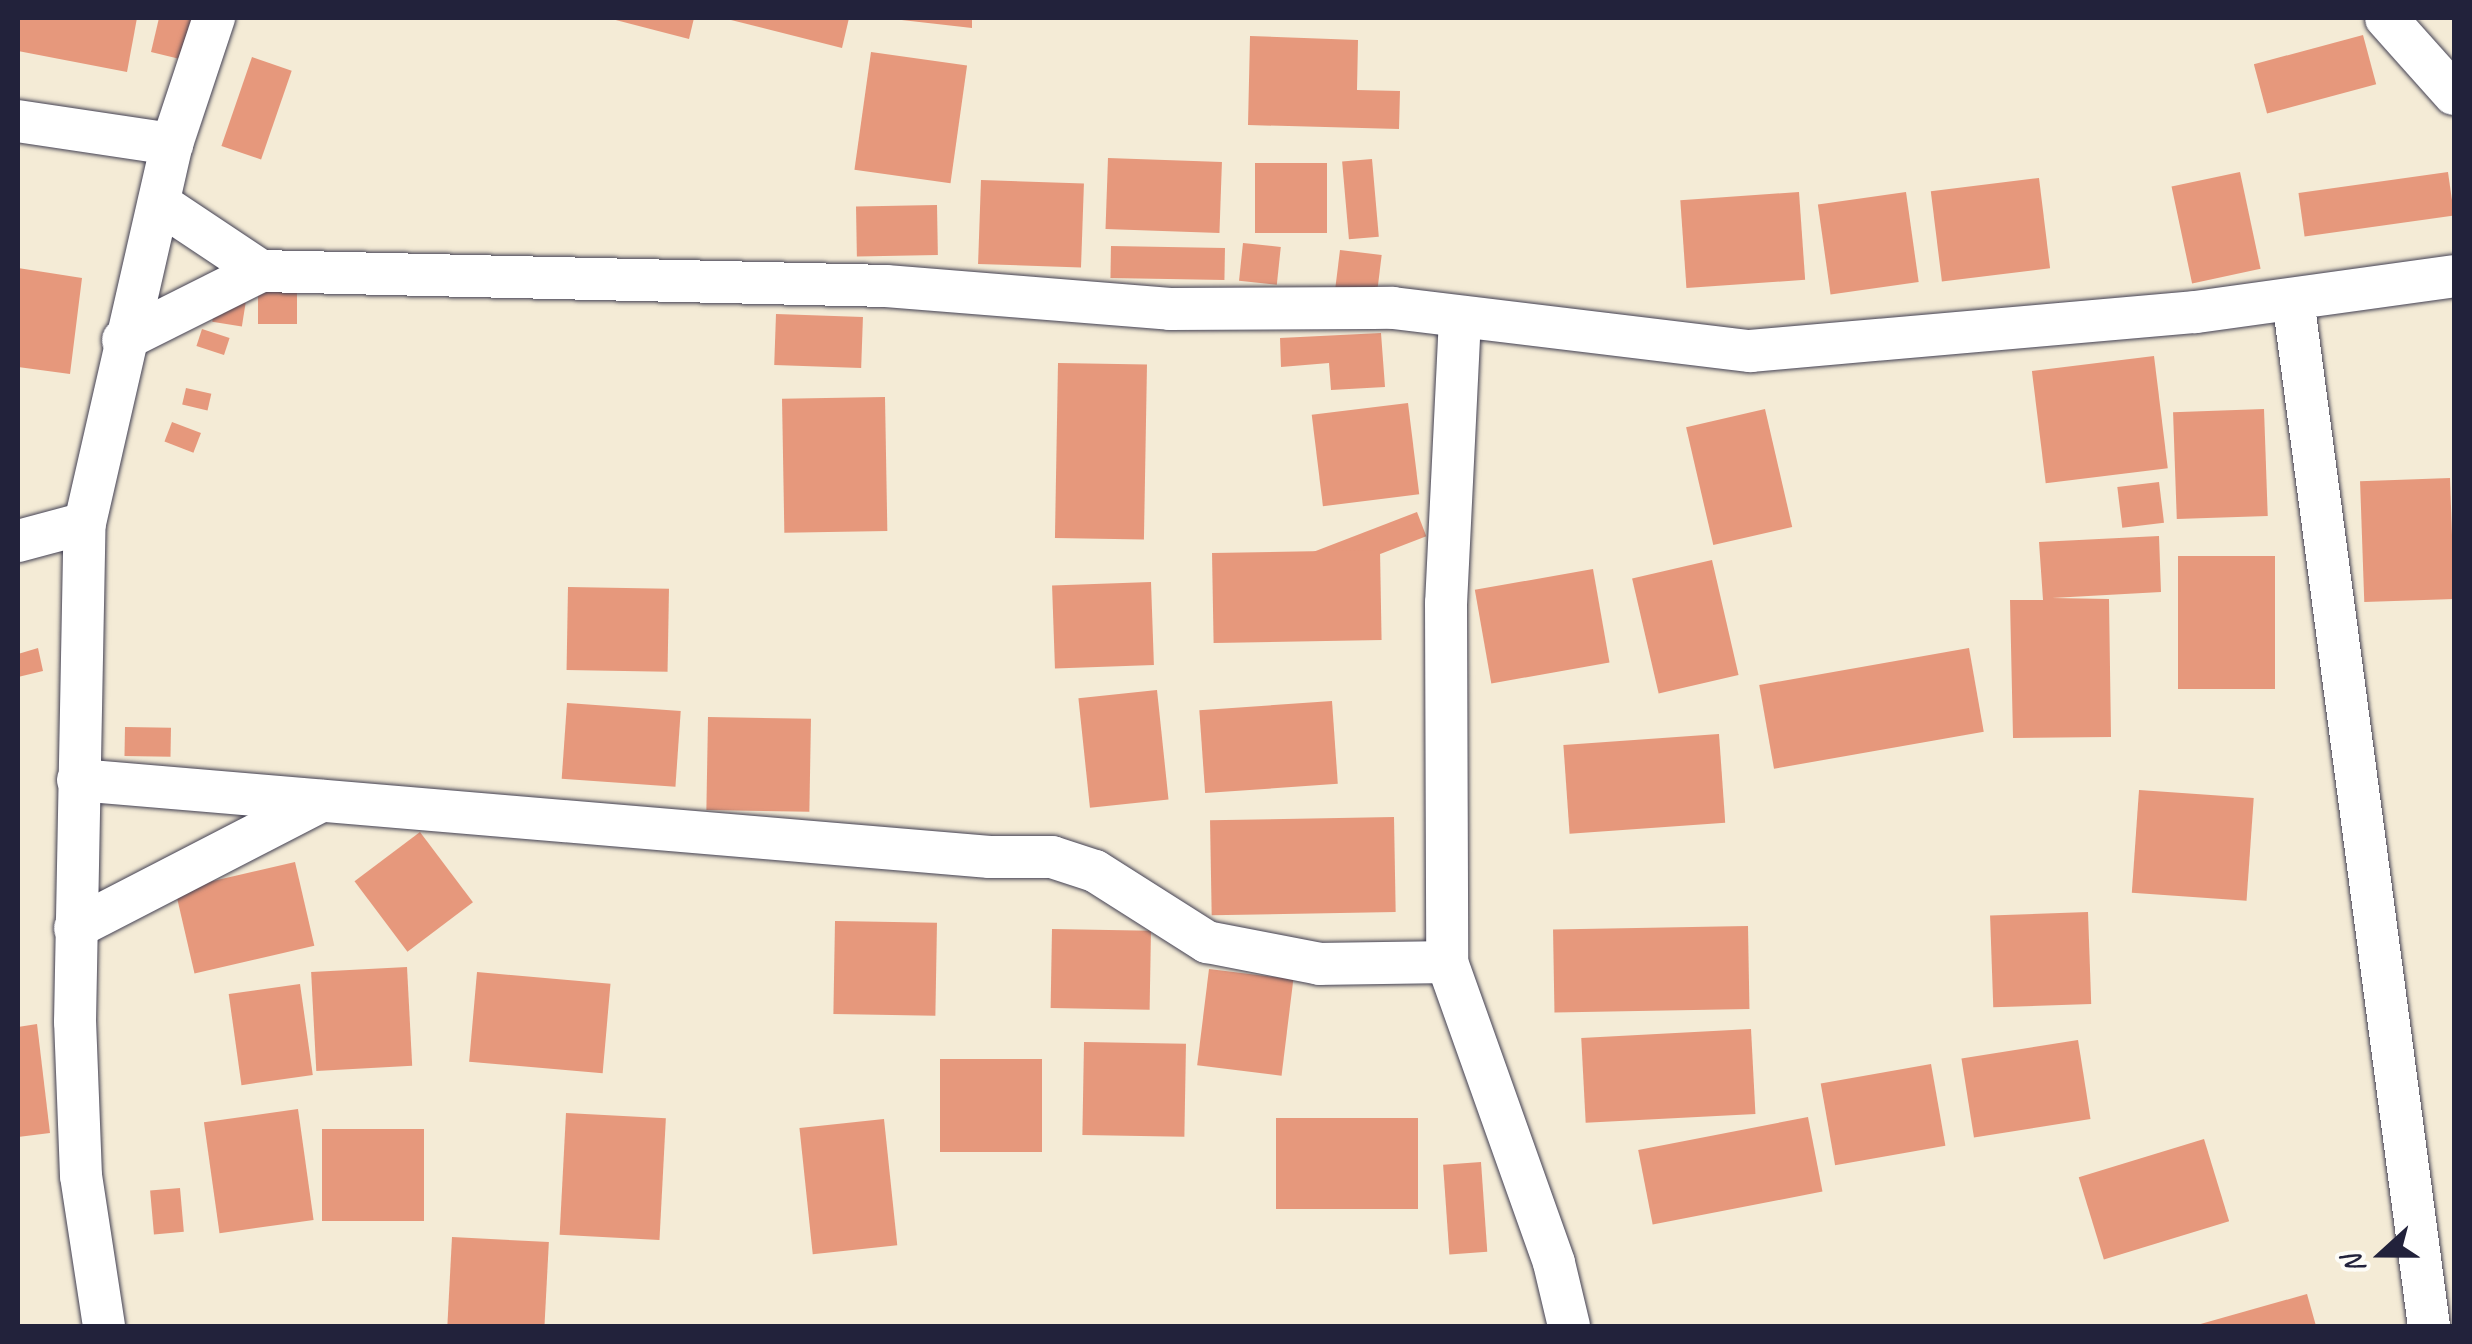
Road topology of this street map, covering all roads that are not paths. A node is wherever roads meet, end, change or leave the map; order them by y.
1 (214, 18) edge
2 (2386, 18) edge
3 (2454, 94) edge
4 (18, 121) edge
5 (172, 144) junction
6 (159, 203) junction
7 (260, 271) junction
8 (2454, 276) edge
9 (2294, 299) junction
10 (1460, 318) junction
11 (123, 340) junction
12 (84, 523) junction
13 (18, 541) edge
14 (78, 780) junction
15 (321, 800) junction
16 (74, 928) junction
17 (1446, 962) junction
18 (104, 1326) edge
19 (1569, 1326) edge
20 (2429, 1326) edge

1 - 5 street
2 - 3 street
4 - 5 street
5 - 6 street
6 - 7 street
6 - 11 street
7 - 10 street
7 - 11 street
8 - 9 street
9 - 10 street
9 - 20 street
10 - 17 street
11 - 12 street
12 - 13 street
12 - 14 street
14 - 15 street
14 - 16 street
15 - 16 street
15 - 17 street
16 - 18 street
17 - 19 street

